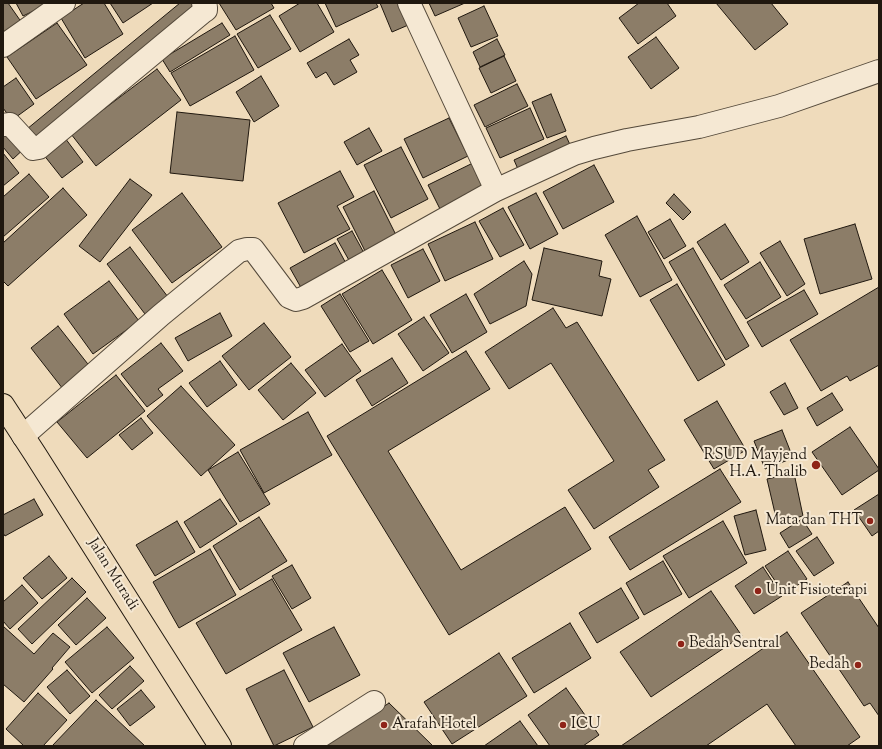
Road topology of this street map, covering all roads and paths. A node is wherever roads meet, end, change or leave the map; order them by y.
1 (64, 3) edge
2 (203, 3) edge
3 (409, 3) edge
4 (3, 46) edge
5 (879, 71) edge
6 (3, 125) edge
7 (496, 190) junction
8 (3, 406) edge
9 (23, 436) junction
10 (374, 702) dead end
11 (220, 746) edge
12 (305, 746) edge

1 - 4 street
2 - 6 street
3 - 7 street
5 - 7 street
7 - 9 street
8 - 9 highway, Jalan Muradi
9 - 11 highway, Jalan Muradi
10 - 12 street

